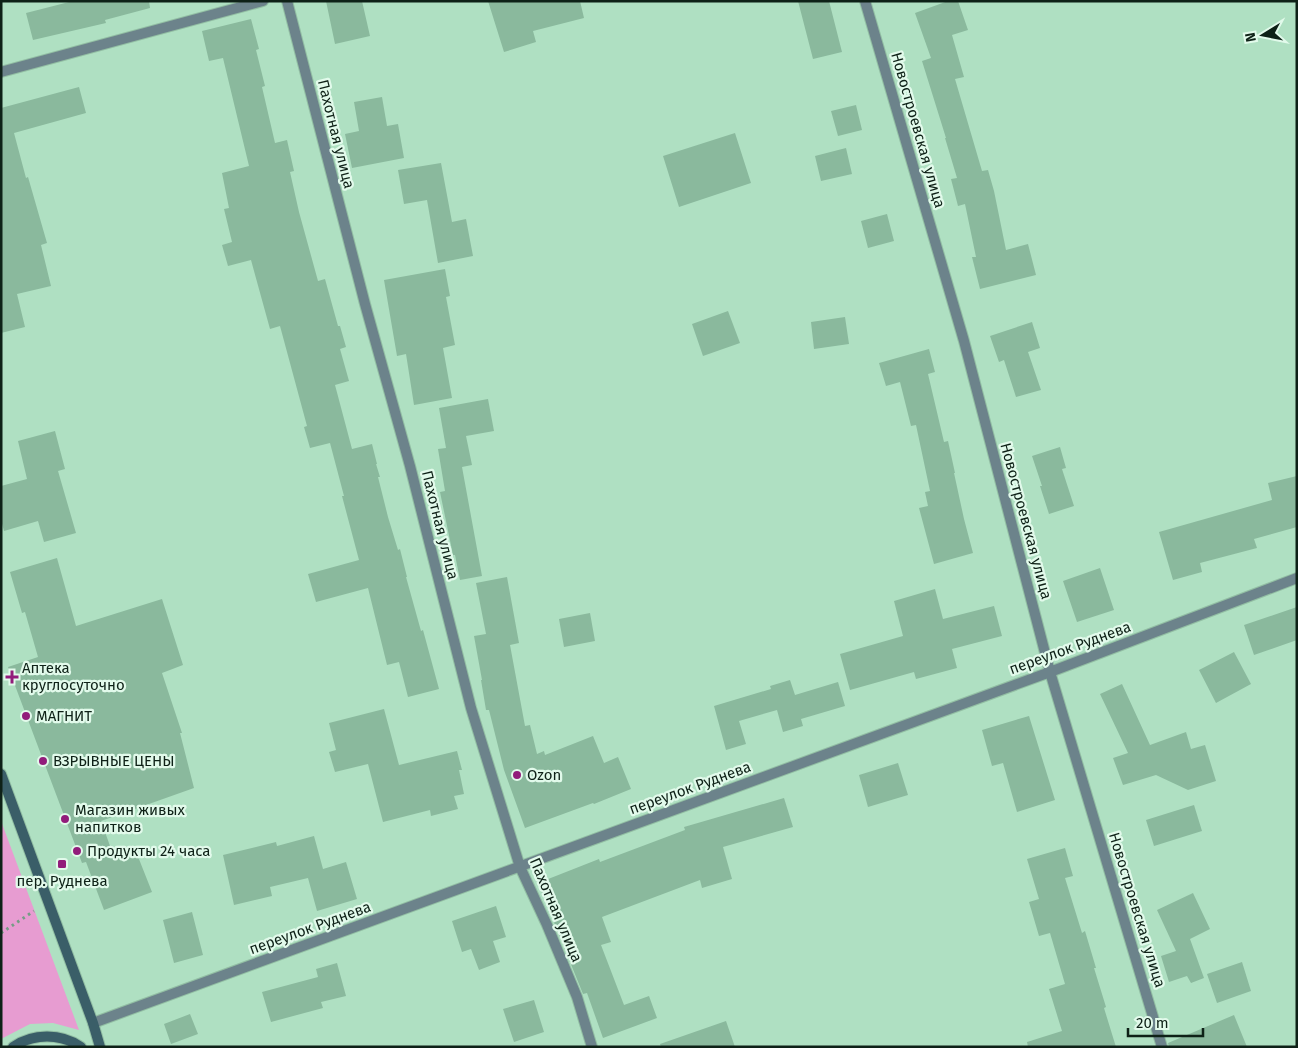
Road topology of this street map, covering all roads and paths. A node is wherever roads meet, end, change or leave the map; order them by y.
1 (263, 1) edge
2 (287, 1) edge
3 (866, 1) edge
4 (1, 72) edge
5 (1297, 578) edge
6 (1050, 672) junction
7 (1, 774) edge
8 (520, 867) junction
9 (49, 902) junction
10 (1, 933) edge
11 (93, 1023) junction
12 (13, 1047) edge
13 (81, 1047) edge
14 (100, 1047) edge
15 (592, 1047) edge
16 (1162, 1047) edge

1 - 4 street
2 - 8 street, Пахотная улица
3 - 6 street, Новостроевская улица
5 - 6 street, переулок Руднева
6 - 8 street, переулок Руднева
6 - 16 street, Новостроевская улица
7 - 9 main road
8 - 11 street, переулок Руднева
8 - 15 street, Пахотная улица
9 - 10 path
9 - 11 main road
11 - 14 main road
12 - 13 main road

